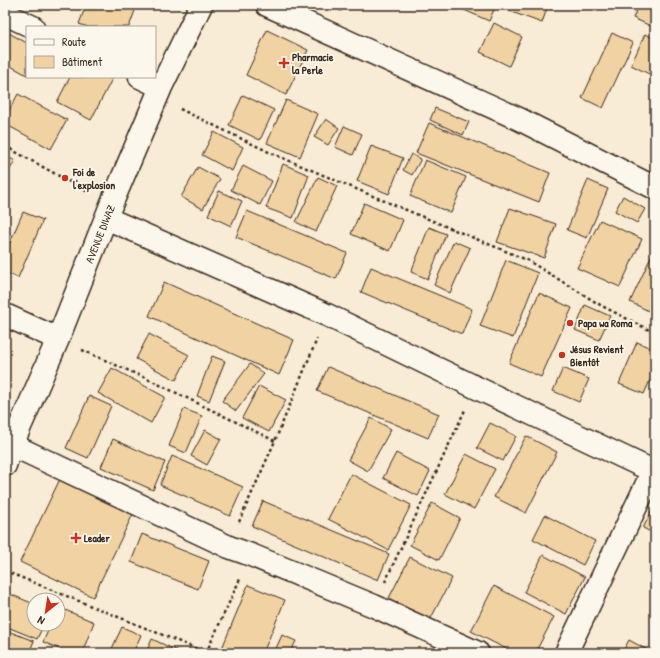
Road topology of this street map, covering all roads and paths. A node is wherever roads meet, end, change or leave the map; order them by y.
1 (201, 5) edge
2 (267, 5) edge
3 (5, 14) edge
4 (31, 26) edge
5 (141, 78) edge
6 (158, 92) junction
7 (5, 146) edge
8 (655, 188) edge
9 (109, 211) junction
10 (5, 315) edge
11 (327, 315) junction
12 (655, 332) edge
13 (58, 339) junction
14 (475, 387) junction
15 (275, 441) junction
16 (9, 455) edge
17 (654, 471) edge
18 (229, 547) junction
19 (251, 554) junction
20 (5, 571) edge
21 (374, 606) junction
22 (206, 653) edge
23 (478, 653) edge
24 (566, 653) edge

1 - 6 street, AVENUE DIWAZ
2 - 8 street
3 - 4 street
5 - 6 street
6 - 9 street, AVENUE DIWAZ
6 - 12 path
7 - 9 path
9 - 11 street
9 - 13 street, AVENUE DIWAZ
10 - 13 street
11 - 14 street
11 - 15 path
13 - 15 path
13 - 16 street, AVENUE DIWAZ
14 - 17 street
14 - 21 path
15 - 18 path
16 - 18 street
17 - 24 street
18 - 19 street
19 - 21 street
19 - 22 path
20 - 22 path
21 - 23 street

